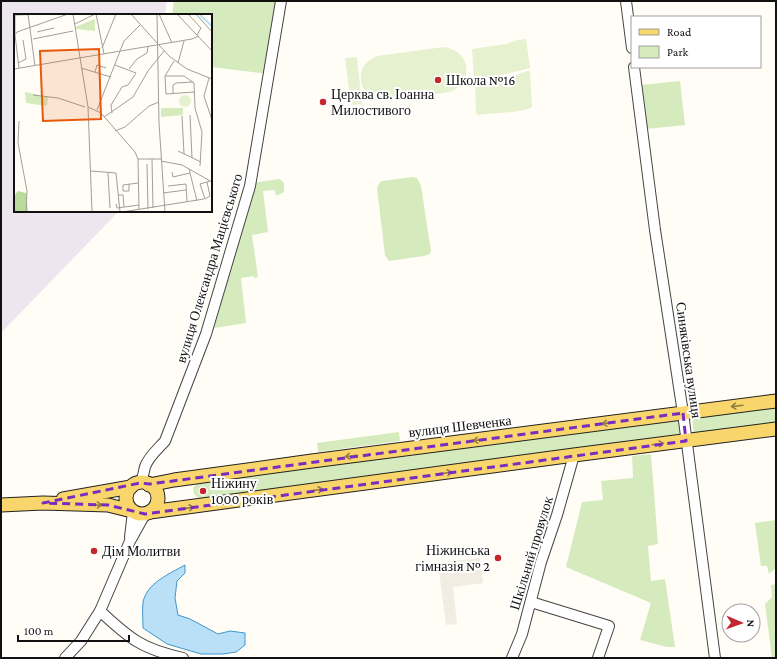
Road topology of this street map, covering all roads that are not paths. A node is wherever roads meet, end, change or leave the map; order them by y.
1 (281, 1) edge
2 (626, 1) edge
3 (631, 40) edge
4 (634, 68) edge
5 (776, 401) edge
6 (683, 414) junction
7 (776, 429) edge
8 (686, 441) junction
9 (574, 455) junction
10 (142, 485) junction
11 (43, 503) junction
12 (1, 505) edge
13 (140, 512) junction
14 (530, 602) junction
15 (100, 611) junction
16 (65, 658) edge
17 (183, 658) edge
18 (512, 658) edge
19 (598, 658) edge
20 (715, 658) edge

1 - 10 street, вулиця Олександра Мацієвського
2 - 3 street
4 - 6 street, Синяківська вулиця
5 -> 6 main road, вулиця Шевченка
6 - 8 street, Синяківська вулиця
6 -> 10 main road, вулиця Шевченка
7 - 8 main road, вулиця Шевченка
9 -> 8 main road, вулиця Шевченка
8 - 20 street, Синяківська вулиця
13 -> 9 main road, вулиця Шевченка
9 - 14 street, Шкільний провулок
10 - 11 main road, вулиця Шевченка
10 - 13 main road
10 - 13 main road
11 - 12 main road, вулиця Шевченка
11 -> 13 main road, вулиця Шевченка
13 - 15 street
14 - 18 street, Шкільний провулок
14 - 19 street
15 - 16 street
15 - 17 street

